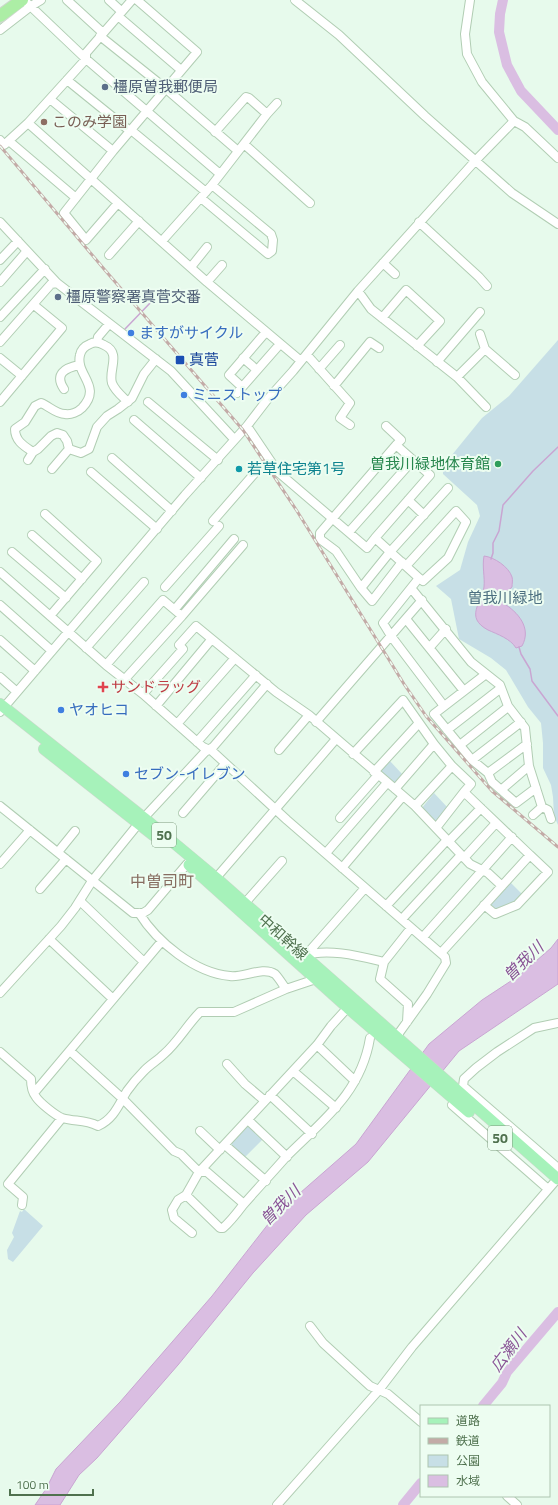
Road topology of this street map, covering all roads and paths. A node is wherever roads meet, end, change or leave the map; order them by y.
1 (8, 0) edge
2 (41, 0) edge
3 (68, 0) edge
4 (109, 0) edge
5 (132, 0) edge
6 (137, 0) edge
7 (295, 0) edge
8 (470, 0) edge
9 (25, 2) edge
10 (0, 6) edge
11 (120, 14) junction
12 (0, 16) edge
13 (0, 30) edge
14 (102, 34) junction
15 (86, 59) junction
16 (181, 70) junction
17 (67, 80) junction
18 (165, 88) junction
19 (50, 99) junction
20 (277, 103) dead end
21 (147, 110) junction
22 (267, 114) junction
23 (514, 122) junction
24 (28, 123) junction
25 (131, 130) junction
26 (215, 132) junction
27 (0, 140) edge
28 (9, 141) junction
29 (241, 148) junction
30 (113, 150) junction
31 (558, 158) edge
32 (476, 160) junction
33 (220, 174) junction
34 (92, 179) junction
35 (212, 185) junction
36 (203, 195) junction
37 (76, 198) junction
38 (118, 203) junction
39 (310, 204) dead end
40 (139, 221) junction
41 (0, 222) edge
42 (420, 222) junction
43 (558, 224) edge
44 (18, 241) junction
45 (162, 241) junction
46 (207, 247) dead end
47 (27, 251) junction
48 (109, 255) dead end
49 (0, 260) edge
50 (383, 263) junction
51 (222, 265) dead end
52 (190, 267) junction
53 (45, 269) junction
54 (395, 274) dead end
55 (0, 282) edge
56 (207, 282) junction
57 (57, 283) junction
58 (487, 286) dead end
59 (358, 291) junction
60 (34, 305) junction
61 (480, 312) dead end
62 (0, 317) edge
63 (382, 318) junction
64 (109, 324) junction
65 (266, 332) junction
66 (480, 334) dead end
67 (0, 342) edge
68 (97, 342) junction
69 (280, 344) junction
70 (340, 345) dead end
71 (417, 346) junction
72 (379, 348) dead end
73 (485, 349) junction
74 (0, 358) edge
75 (243, 358) junction
76 (304, 358) junction
77 (156, 359) junction
78 (437, 362) junction
79 (79, 364) junction
80 (319, 369) junction
81 (257, 370) junction
82 (22, 376) junction
83 (515, 376) dead end
84 (457, 377) junction
85 (334, 386) junction
86 (64, 389) dead end
87 (0, 402) edge
88 (128, 402) junction
89 (148, 402) dead end
90 (486, 407) dead end
91 (134, 420) dead end
92 (350, 425) dead end
93 (247, 426) junction
94 (386, 426) dead end
95 (234, 439) junction
96 (396, 445) junction
97 (69, 449) junction
98 (33, 452) junction
99 (112, 458) dead end
100 (28, 460) dead end
101 (218, 460) junction
102 (413, 460) junction
103 (52, 469) dead end
104 (91, 472) dead end
105 (254, 474) dead end
106 (201, 478) junction
107 (448, 488) dead end
108 (408, 500) junction
109 (172, 511) junction
110 (45, 514) dead end
111 (424, 515) junction
112 (333, 518) junction
113 (156, 529) junction
114 (349, 532) junction
115 (32, 535) dead end
116 (375, 538) junction
117 (234, 540) dead end
118 (243, 545) dead end
119 (12, 552) dead end
120 (390, 552) junction
121 (404, 564) junction
122 (0, 572) edge
123 (420, 578) junction
124 (82, 579) junction
125 (144, 582) dead end
126 (165, 587) dead end
127 (361, 588) junction
128 (411, 588) junction
129 (66, 598) junction
130 (422, 600) junction
131 (0, 605) edge
132 (175, 609) junction
133 (50, 616) junction
134 (182, 616) junction
135 (406, 619) junction
136 (446, 629) junction
137 (68, 632) junction
138 (391, 636) junction
139 (0, 640) edge
140 (211, 640) junction
141 (430, 647) junction
142 (86, 648) junction
143 (52, 651) junction
144 (235, 658) junction
145 (106, 665) junction
146 (35, 671) junction
147 (486, 674) junction
148 (256, 675) junction
149 (0, 677) edge
150 (125, 679) junction
151 (267, 684) junction
152 (501, 688) junction
153 (464, 690) junction
154 (17, 692) junction
155 (143, 694) junction
156 (156, 706) junction
157 (444, 706) junction
158 (508, 707) junction
159 (1, 709) edge
160 (308, 715) junction
161 (316, 722) junction
162 (521, 722) junction
163 (419, 723) junction
164 (177, 724) junction
165 (447, 730) junction
166 (336, 740) junction
167 (197, 742) junction
168 (434, 744) junction
169 (527, 744) junction
170 (460, 745) junction
171 (209, 750) junction
172 (279, 750) dead end
173 (353, 754) junction
174 (472, 760) junction
175 (225, 764) junction
176 (452, 766) junction
177 (530, 766) junction
178 (376, 773) junction
179 (488, 773) junction
180 (387, 783) junction
181 (536, 788) junction
182 (395, 789) junction
183 (501, 790) junction
184 (464, 792) junction
185 (403, 796) junction
186 (0, 806) edge
187 (415, 806) junction
188 (542, 807) junction
189 (481, 808) junction
190 (275, 809) junction
191 (183, 813) dead end
192 (533, 815) dead end
193 (340, 818) dead end
194 (551, 819) dead end
195 (141, 821) junction
196 (496, 823) junction
197 (436, 828) junction
198 (30, 830) junction
199 (75, 831) dead end
200 (512, 837) junction
201 (448, 841) junction
202 (58, 852) junction
203 (326, 853) junction
204 (462, 856) junction
205 (530, 856) junction
206 (66, 859) junction
207 (282, 861) dead end
208 (0, 864) edge
209 (187, 864) junction
210 (342, 868) junction
211 (482, 870) junction
212 (216, 878) junction
213 (92, 881) junction
214 (502, 886) junction
215 (365, 888) junction
216 (40, 889) dead end
217 (80, 901) junction
218 (245, 903) junction
219 (484, 905) junction
220 (386, 906) junction
221 (139, 914) junction
222 (402, 919) junction
223 (411, 928) junction
224 (423, 937) junction
225 (49, 938) junction
226 (162, 941) junction
227 (441, 953) junction
228 (302, 960) junction
229 (144, 962) junction
230 (384, 962) junction
231 (319, 975) junction
232 (286, 989) junction
233 (0, 993) edge
234 (113, 999) junction
235 (351, 1004) junction
236 (406, 1023) junction
237 (558, 1023) edge
238 (370, 1038) dead end
239 (399, 1044) junction
240 (317, 1045) junction
241 (70, 1051) junction
242 (0, 1052) edge
243 (227, 1064) dead end
244 (293, 1071) junction
245 (355, 1080) junction
246 (34, 1093) junction
247 (267, 1098) junction
248 (123, 1099) junction
249 (452, 1105) dead end
250 (336, 1108) junction
251 (62, 1118) junction
252 (248, 1120) junction
253 (200, 1131) dead end
254 (312, 1134) junction
255 (222, 1148) junction
256 (287, 1157) junction
257 (199, 1172) junction
258 (266, 1181) junction
259 (556, 1181) edge
260 (186, 1195) junction
261 (244, 1204) junction
262 (22, 1205) dead end
263 (192, 1233) dead end
264 (310, 1326) dead end
265 (379, 1390) junction
266 (420, 1421) edge
267 (508, 1497) edge
268 (277, 1505) edge
269 (517, 1505) edge

1 - 10 highway
2 - 9 street
3 - 14 street
4 - 11 street
5 - 11 street
6 - 16 street
7 - 32 street
8 - 23 street
9 - 12 highway
9 - 13 street
9 - 15 street
11 - 14 street
11 - 16 street
14 - 15 street
14 - 18 street
15 - 17 street
15 - 21 street
16 - 18 street
17 - 19 street
17 - 25 street
18 - 21 street
18 - 26 street
19 - 24 street
19 - 30 street
20 - 22 street
21 - 25 street
21 - 33 street
22 - 26 street
22 - 29 street
23 - 31 street
23 - 32 street
24 - 28 street
24 - 34 street
25 - 30 street
25 - 36 street
26 - 29 street
27 - 28 street
28 - 37 street
29 - 33 street
29 - 39 street
30 - 34 street
32 - 42 street
32 - 43 street
33 - 35 street
34 - 37 street
34 - 38 street
35 - 36 street
35 - 36 street
36 - 45 street
37 - 38 street
38 - 40 street
40 - 45 street
40 - 48 street
41 - 44 street
42 - 50 street
42 - 58 street
44 - 47 street
44 - 49 street
45 - 52 street
46 - 52 street
47 - 53 street
47 - 55 street
50 - 54 street
50 - 59 street
51 - 56 street
52 - 56 street
53 - 57 street
53 - 62 street
56 - 65 street
57 - 60 street
57 - 64 street
59 - 63 street
59 - 76 street
60 - 67 street
60 - 82 street
61 - 78 street
63 - 71 street
63 - 71 street
64 - 68 street
64 - 77 street
65 - 69 street
65 - 75 street
66 - 73 street
68 - 79 street
68 - 88 street
69 - 76 street
69 - 81 street
70 - 80 street
71 - 78 street
72 - 85 street
73 - 83 street
73 - 84 street
74 - 82 street
75 - 81 street
75 - 81 street
76 - 80 street
76 - 93 street
77 - 88 street
77 - 95 street
78 - 84 street
79 - 86 street
79 - 98 street
80 - 85 street
82 - 87 street
84 - 90 street
85 - 92 street
88 - 97 street
89 - 101 street
91 - 106 street
93 - 95 street
93 - 112 street
94 - 96 street
95 - 101 street
96 - 102 street
96 - 112 street
97 - 98 street
97 - 103 street
98 - 100 street
99 - 109 street
101 - 106 street
102 - 108 street
102 - 114 street
104 - 113 street
105 - 126 street
106 - 109 street
107 - 111 street
108 - 111 street
108 - 116 street
109 - 113 street
110 - 124 street
111 - 120 street
112 - 114 street
112 - 127 street
113 - 137 street
114 - 116 street
115 - 124 street
116 - 120 street
117 - 132 street
118 - 134 street
119 - 129 street
120 - 121 street
120 - 127 street
121 - 123 street
121 - 123 street
121 - 127 street
122 - 133 street
123 - 128 street
124 - 129 street
125 - 142 street
128 - 130 street
128 - 138 street
129 - 133 street
130 - 135 street
130 - 136 street
131 - 143 street
132 - 134 street
132 - 145 street
133 - 137 street
134 - 150 street
135 - 138 street
135 - 141 street
136 - 141 street
136 - 147 street
137 - 142 street
137 - 143 street
138 - 157 street
138 - 161 street
139 - 146 street
140 - 144 street
140 - 155 street
140 - 156 street
141 - 153 street
142 - 145 street
143 - 146 street
144 - 148 street
144 - 164 street
145 - 150 street
146 - 154 street
147 - 152 street
147 - 153 street
148 - 151 street
148 - 167 street
149 - 154 street
150 - 155 street
151 - 160 street
151 - 171 street
152 - 158 street
152 - 165 street
153 - 157 street
154 - 159 street
155 - 156 street
156 - 164 street
157 - 165 street
158 - 162 street
158 - 170 street
159 - 195 main road, 中和幹線 / 50
160 - 161 street
160 - 172 street
161 - 166 street
162 - 169 street
162 - 174 street
163 - 168 street
163 - 173 street
163 - 178 street
164 - 167 street
165 - 170 street
166 - 173 street
166 - 190 street
167 - 171 street
168 - 176 street
168 - 182 street
169 - 177 street
169 - 179 street
170 - 174 street
171 - 175 street
171 - 195 street
173 - 178 street
174 - 179 street
175 - 190 street
175 - 191 street
176 - 184 street
176 - 187 street
177 - 181 street
177 - 183 street
178 - 180 street
178 - 193 street
179 - 183 street
180 - 182 street
180 - 203 street
181 - 183 street
181 - 188 street
182 - 185 street
184 - 189 street
184 - 197 street
185 - 187 street
185 - 210 street
186 - 198 street
187 - 197 street
188 - 192 street
188 - 194 street
189 - 196 street
189 - 201 street
190 - 203 street
190 - 212 street
195 - 209 main road, 中和幹線 / 50
195 - 212 main road, 中和幹線 / 50
195 - 213 street
196 - 200 street
196 - 204 street
197 - 201 street
198 - 202 street
198 - 208 street
199 - 202 street
200 - 205 street
200 - 211 street
201 - 204 street
201 - 220 street
202 - 206 street
203 - 210 street
204 - 211 street
204 - 222 street
205 - 214 street
205 - 219 street
206 - 213 street
206 - 216 street
207 - 218 street
209 - 221 street
209 - 228 main road, 中和幹線 / 50
210 - 215 street
211 - 214 street
211 - 224 street
212 - 218 main road, 中和幹線 / 50
213 - 217 street
213 - 221 street
214 - 219 street
215 - 220 street
215 - 228 street
217 - 225 street
217 - 229 street
218 - 228 main road, 中和幹線 / 50
219 - 227 street
220 - 222 street
221 - 226 street
222 - 223 street
223 - 224 street
223 - 230 street
224 - 227 street
225 - 233 street
225 - 234 street
226 - 229 street
226 - 232 street
227 - 236 street
228 - 230 street
228 - 231 main road, 中和幹線 / 50
229 - 234 street
230 - 236 street
231 - 232 street
231 - 235 main road, 中和幹線 / 50
232 - 248 street
234 - 241 street
235 - 239 main road, 中和幹線 / 50
235 - 240 street
236 - 239 street
237 - 259 street
238 - 245 street
239 - 259 main road, 中和幹線 / 50
240 - 244 street
240 - 245 street
241 - 246 street
241 - 248 street
242 - 246 street
243 - 247 street
244 - 247 street
244 - 250 street
245 - 250 street
246 - 251 street
247 - 252 street
247 - 254 street
248 - 251 street
248 - 257 street
249 - 259 street
250 - 254 street
251 - 262 street
252 - 255 street
252 - 256 street
253 - 255 street
254 - 256 street
255 - 257 street
255 - 258 street
256 - 258 street
257 - 260 street
257 - 261 street
258 - 261 street
259 - 265 street
260 - 261 street
260 - 263 street
264 - 265 street
265 - 266 street
265 - 268 street
267 - 269 street

